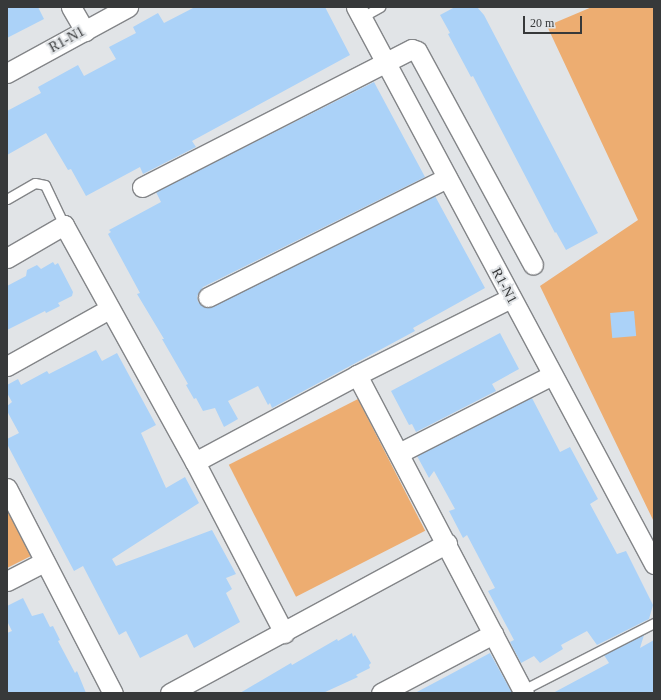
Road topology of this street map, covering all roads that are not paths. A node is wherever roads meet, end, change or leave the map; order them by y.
1 (71, 7) edge
2 (128, 7) edge
3 (380, 7) edge
4 (359, 12) edge
5 (85, 31) junction
6 (385, 62) junction
7 (7, 73) edge
8 (447, 178) junction
9 (142, 187) dead end
10 (7, 199) edge
11 (64, 225) junction
12 (7, 258) edge
13 (533, 265) dead end
14 (208, 297) dead end
15 (511, 298) junction
16 (109, 309) junction
17 (7, 366) edge
18 (358, 375) junction
19 (552, 375) junction
20 (399, 453) junction
21 (195, 462) junction
22 (7, 488) edge
23 (447, 543) junction
24 (44, 562) junction
25 (654, 564) edge
26 (7, 581) edge
27 (654, 623) edge
28 (284, 633) junction
29 (492, 634) junction
30 (524, 692) edge
31 (114, 693) edge
32 (170, 693) edge
33 (381, 693) edge

1 - 5 street
2 - 5 street, R1-N1
3 - 4 lane
4 - 6 street, R1-N1
5 - 7 street, R1-N1
6 - 8 street, R1-N1
6 - 9 street
6 - 13 street
8 - 14 street
8 - 15 street, R1-N1
10 - 11 lane
11 - 12 street
11 - 16 street
15 - 18 street
15 - 19 street, R1-N1
16 - 17 street
16 - 21 street
18 - 20 street
18 - 21 street
19 - 20 street
19 - 25 street, R1-N1
20 - 23 street
21 - 28 street
22 - 24 street
23 - 28 street
23 - 29 street
24 - 26 street
24 - 31 street
27 - 30 lane
28 - 32 street
29 - 30 street
29 - 33 street

